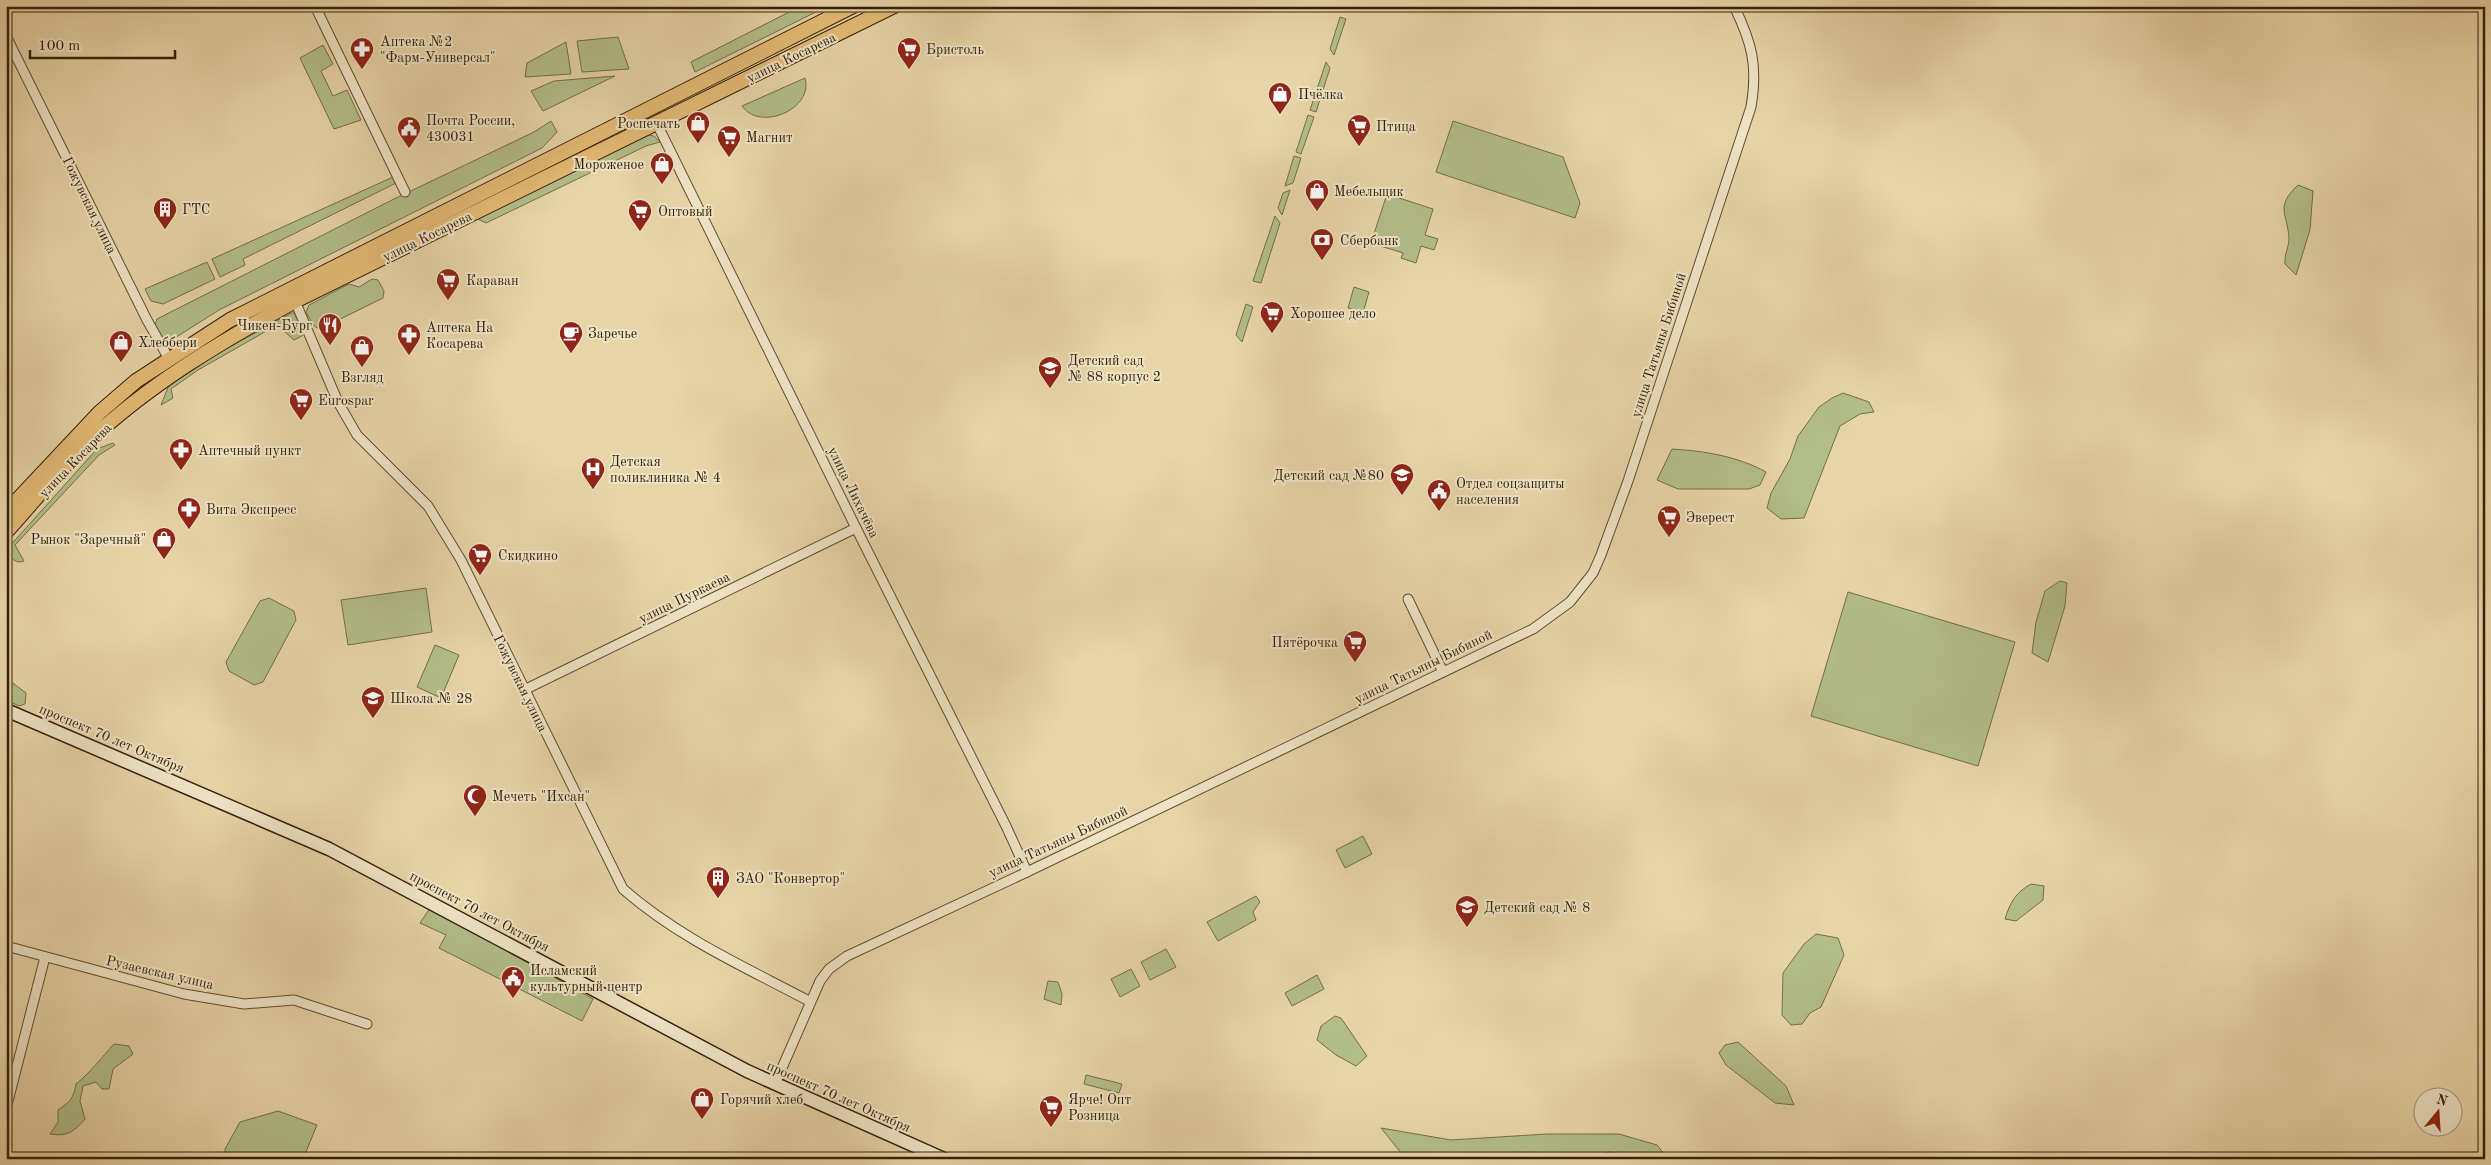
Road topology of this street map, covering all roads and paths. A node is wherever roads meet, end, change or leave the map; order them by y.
1 (314, 6) edge
2 (853, 6) edge
3 (894, 6) edge
4 (1734, 6) edge
5 (6, 36) edge
6 (650, 109) junction
7 (657, 124) junction
8 (405, 192) dead end
9 (295, 300) junction
10 (169, 359) junction
11 (177, 372) junction
12 (6, 512) edge
13 (856, 528) junction
14 (6, 532) edge
15 (1408, 599) dead end
16 (1443, 672) junction
17 (524, 690) junction
18 (6, 706) edge
19 (6, 710) edge
20 (22, 716) junction
21 (1027, 872) junction
22 (6, 946) edge
23 (45, 957) junction
24 (810, 1001) junction
25 (367, 1024) dead end
26 (774, 1084) junction
27 (6, 1108) edge
28 (944, 1159) edge

1 - 8 street
2 - 6 main road, улица Косарева
3 - 7 main road, улица Косарева
4 - 16 street, улица Татьяны Бибиной
5 - 10 street, Гожувская улица
6 - 7 main road
6 - 10 main road, улица Косарева
7 - 9 main road, улица Косарева
7 - 13 street, улица Лихачёва
9 - 11 main road, улица Косарева
9 - 17 street, Гожувская улица
10 - 11 main road, Гожувская улица
10 - 12 main road, улица Косарева
11 - 14 main road, улица Косарева
13 - 17 street, улица Пуркаева
13 - 21 street, улица Лихачёва
15 - 16 street
16 - 21 street, улица Татьяны Бибиной
17 - 24 street, Гожувская улица
18 - 20 main road, проспект 70 лет Октября
19 - 20 main road, проспект 70 лет Октября
20 - 26 main road, проспект 70 лет Октября
21 - 24 street, улица Татьяны Бибиной
22 - 23 street, Рузаевская улица
23 - 25 street, Рузаевская улица
23 - 27 street
24 - 26 street, улица Татьяны Бибиной
26 - 28 main road, проспект 70 лет Октября

